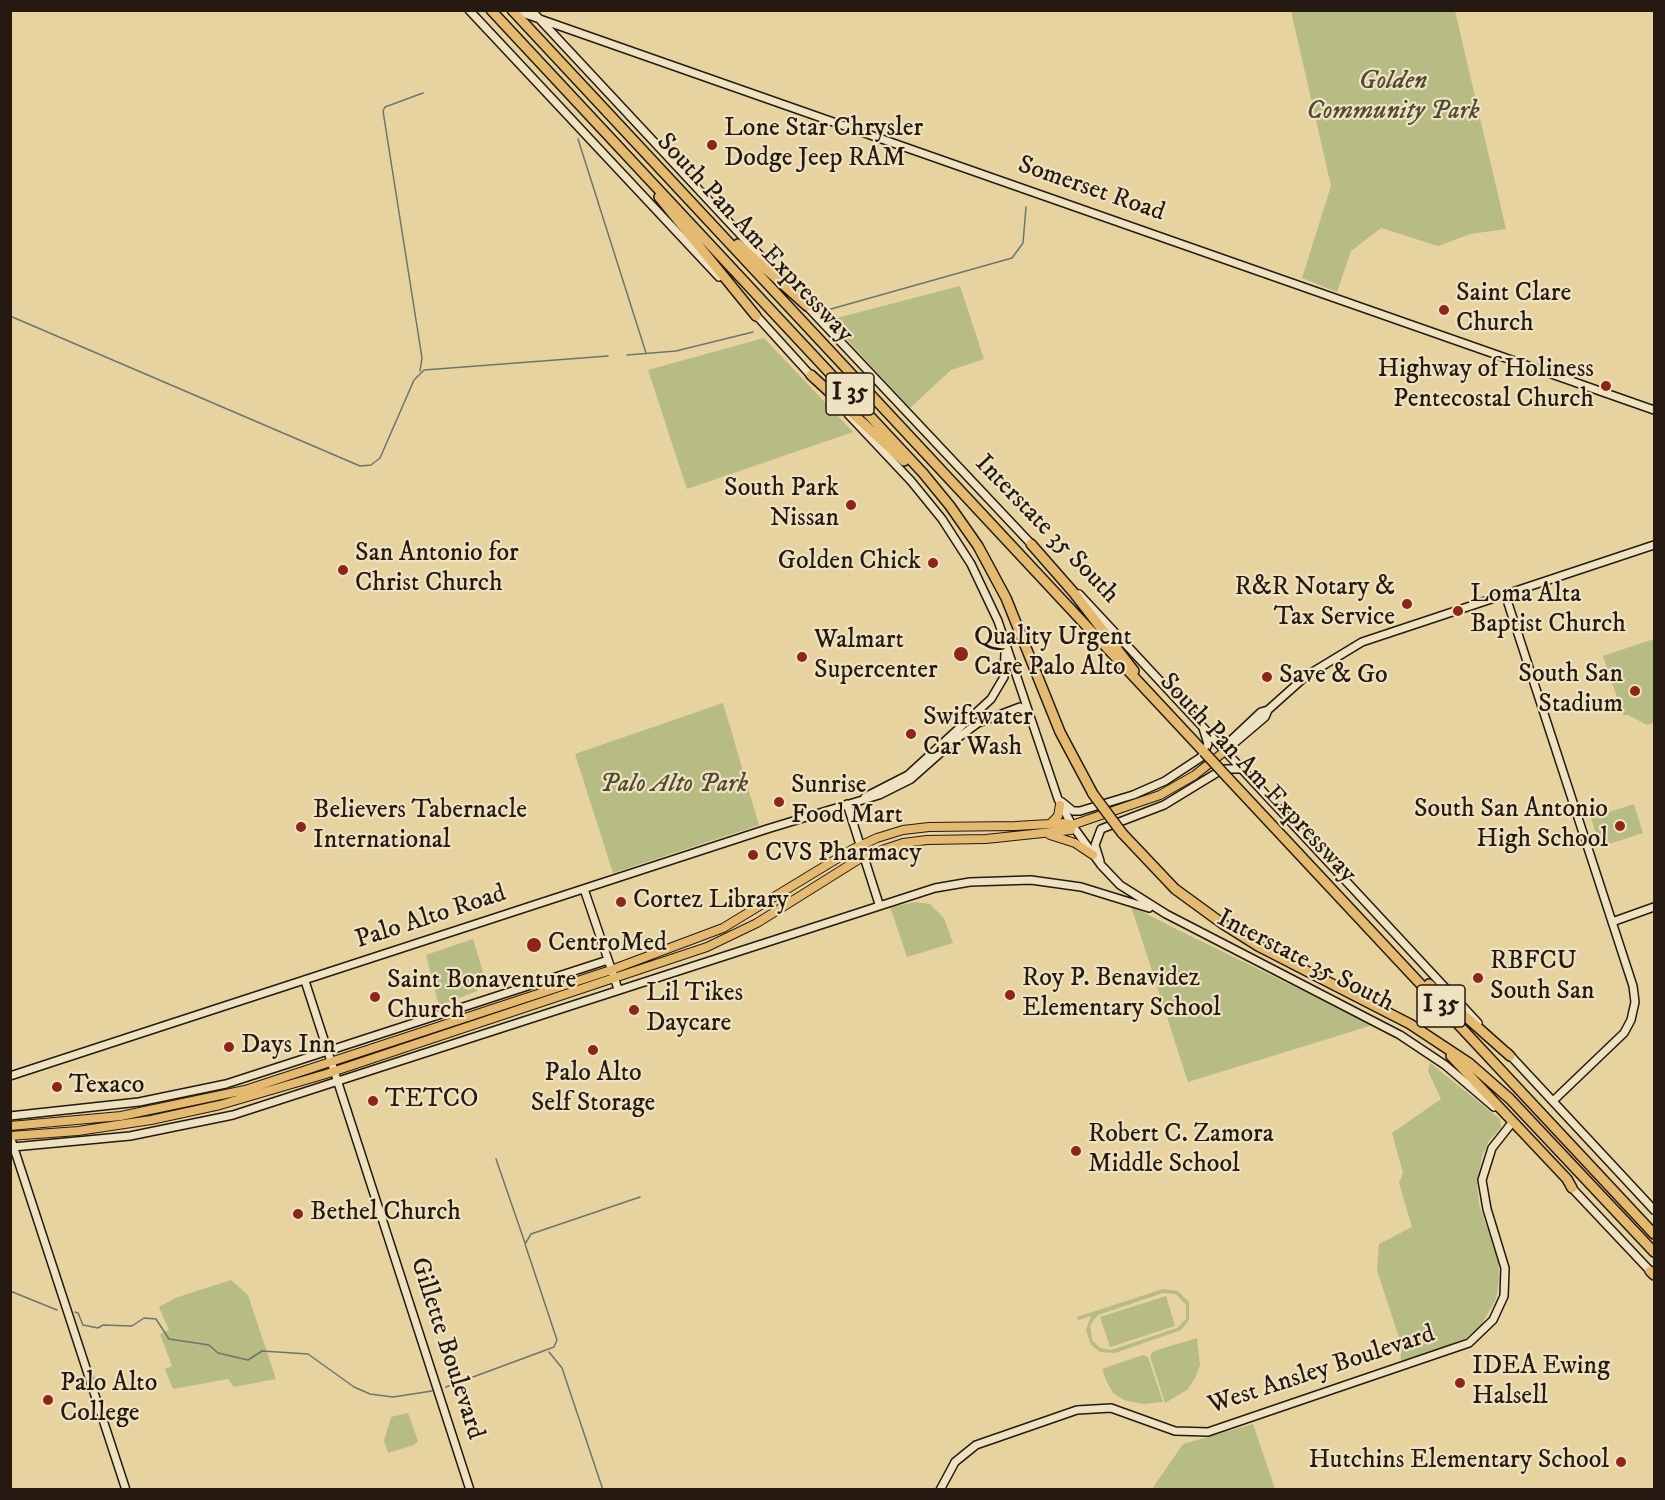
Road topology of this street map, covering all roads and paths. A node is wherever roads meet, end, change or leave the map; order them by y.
1 (469, 10) edge
2 (491, 10) edge
3 (513, 10) edge
4 (531, 10) edge
5 (540, 20) junction
6 (632, 162) junction
7 (679, 188) junction
8 (807, 306) junction
9 (756, 316) junction
10 (811, 375) junction
11 (1654, 410) edge
12 (1031, 544) junction
13 (1654, 545) edge
14 (978, 546) junction
15 (1504, 594) junction
16 (1004, 639) junction
17 (1028, 713) junction
18 (1201, 725) junction
19 (1213, 737) junction
20 (1235, 741) junction
21 (1225, 751) junction
22 (1204, 752) junction
23 (1239, 767) junction
24 (864, 798) junction
25 (1059, 802) junction
26 (847, 804) junction
27 (1050, 824) junction
28 (1072, 825) junction
29 (1046, 834) junction
30 (860, 845) junction
31 (1093, 855) junction
32 (864, 856) junction
33 (1101, 865) junction
34 (584, 889) junction
35 (879, 904) junction
36 (1654, 908) edge
37 (1166, 914) junction
38 (1612, 921) junction
39 (1382, 942) junction
40 (608, 960) junction
41 (611, 970) junction
42 (614, 979) junction
43 (305, 981) junction
44 (618, 989) junction
45 (1419, 1030) junction
46 (328, 1052) junction
47 (1510, 1056) junction
48 (331, 1062) junction
49 (334, 1071) junction
50 (10, 1076) edge
51 (338, 1082) junction
52 (1553, 1101) junction
53 (10, 1116) edge
54 (1511, 1124) junction
55 (10, 1126) edge
56 (10, 1137) edge
57 (13, 1148) junction
58 (1572, 1188) junction
59 (1654, 1210) edge
60 (1654, 1234) edge
61 (1654, 1252) edge
62 (1653, 1274) edge
63 (126, 1490) edge
64 (470, 1490) edge
65 (940, 1490) edge

1 - 9 main road
2 - 6 highway, South Pan Am Expressway / I 35
3 - 5 main road, Somerset Road
3 - 7 highway, South Pan Am Expressway / I 35
4 - 5 main road, Interstate 35 South
5 - 8 main road, Interstate 35 South
5 - 11 main road, Somerset Road
6 - 9 highway
6 - 14 highway, South Pan Am Expressway / I 35
7 - 8 highway
7 - 22 highway, South Pan Am Expressway / I 35
8 - 12 main road, Interstate 35 South
9 - 10 main road
10 - 14 highway
10 - 16 main road, Interstate 35 South
12 - 18 main road, Interstate 35 South
12 - 22 highway
13 - 15 main road
14 - 45 highway, South Pan Am Expressway / I 35, bridge
15 - 20 main road
15 - 38 main road
16 - 17 main road, Interstate 35 South
16 - 24 main road, Palo Alto Road
17 - 24 main road, Palo Alto Road
17 - 25 main road, Interstate 35 South
18 - 19 main road, Interstate 35 South
18 - 25 main road
19 - 20 main road
19 - 21 main road, Interstate 35 South
20 - 21 main road
20 - 23 main road
21 - 23 main road, Interstate 35 South
21 - 28 main road
22 - 39 highway, South Pan Am Expressway / I 35, bridge
23 - 33 main road
23 - 47 main road, Interstate 35 South
24 - 26 main road, Palo Alto Road
25 - 27 main road
25 - 28 main road, Interstate 35 South
26 - 30 main road
26 - 34 main road, Palo Alto Road
27 - 28 main road
27 - 30 main road
28 - 29 main road
28 - 31 main road, Interstate 35 South
29 - 31 main road
29 - 32 main road
30 - 32 main road
30 - 41 main road
31 - 33 main road, Interstate 35 South
32 - 35 main road
32 - 42 main road
33 - 37 main road, Interstate 35 South
34 - 40 main road
34 - 43 main road, Palo Alto Road
35 - 37 main road
35 - 44 main road
36 - 38 main road
37 - 54 main road, Interstate 35 South
38 - 52 main road
39 - 47 highway
39 - 60 highway, South Pan Am Expressway / I 35
40 - 41 main road
40 - 46 main road
41 - 42 main road
41 - 48 main road
42 - 44 main road
42 - 49 main road
43 - 46 main road, Gillette Boulevard
43 - 50 main road, Palo Alto Road
44 - 51 main road
45 - 58 highway
45 - 61 highway, I 35
46 - 48 main road, Gillette Boulevard
46 - 53 main road
47 - 52 main road, Interstate 35 South
48 - 49 main road, Gillette Boulevard
48 - 55 main road
49 - 51 main road, Gillette Boulevard
49 - 56 main road
51 - 57 main road
51 - 64 main road, Gillette Boulevard
52 - 59 main road, Interstate 35 South
54 - 58 main road, Interstate 35 South
54 - 65 main road, West Ansley Boulevard
56 - 57 main road
57 - 63 main road
58 - 62 main road, Interstate 35 South

